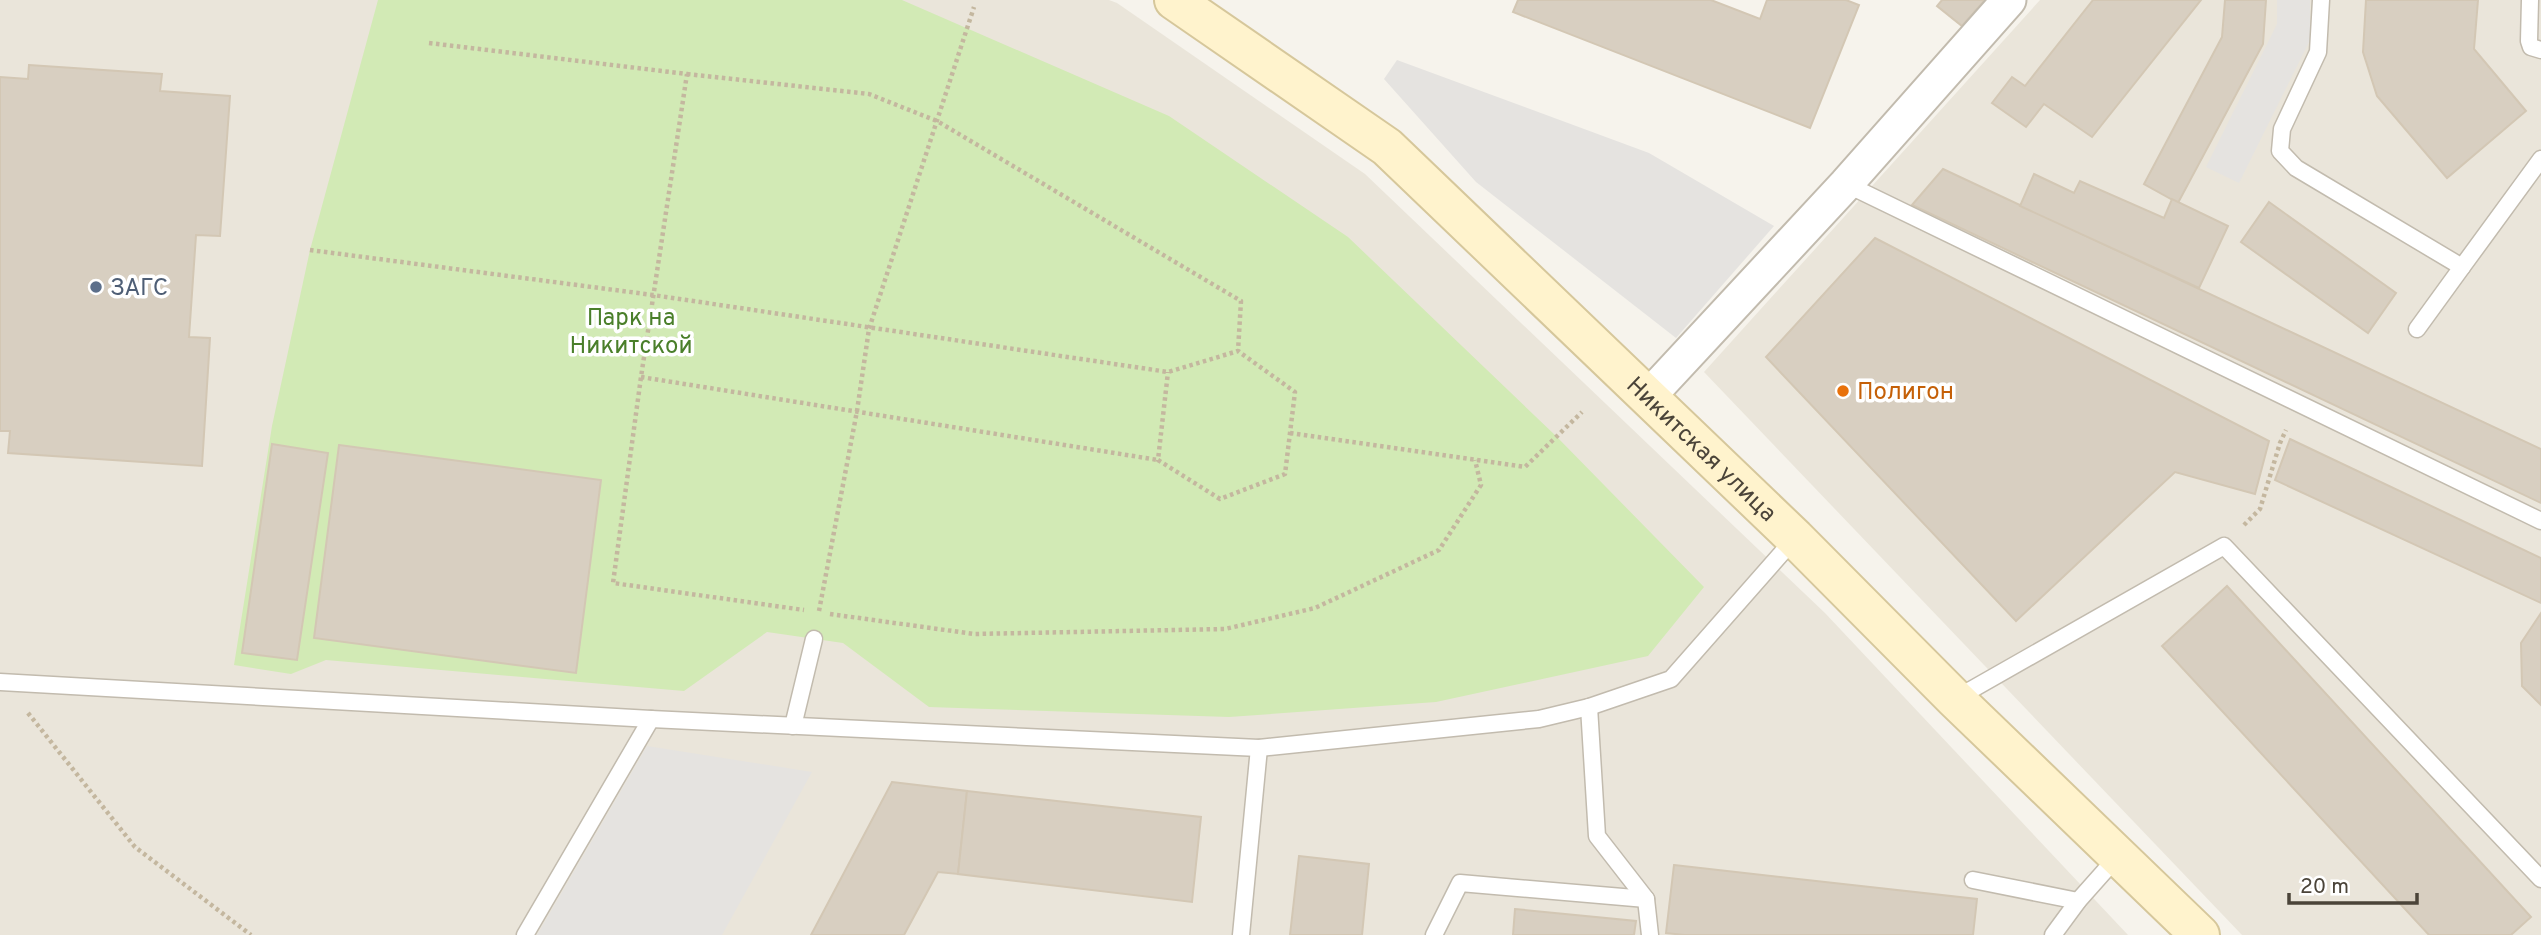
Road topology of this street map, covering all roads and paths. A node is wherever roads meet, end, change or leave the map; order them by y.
1 (1174, 0) edge
2 (2009, 0) edge
3 (2321, 0) edge
4 (2530, 0) edge
5 (974, 7) dead end
6 (429, 43) dead end
7 (2541, 50) edge
8 (687, 74) junction
9 (937, 121) junction
10 (2541, 159) edge
11 (1846, 184) junction
12 (310, 250) dead end
13 (2462, 267) junction
14 (653, 295) junction
15 (869, 329) junction
16 (2417, 329) dead end
17 (1238, 351) junction
18 (1168, 372) junction
19 (641, 377) junction
20 (1648, 397) junction
21 (2299, 403) junction
22 (857, 411) junction
23 (1582, 412) dead end
24 (1290, 433) junction
25 (1158, 460) junction
26 (1475, 460) junction
27 (2541, 521) edge
28 (1795, 538) junction
29 (2224, 545) junction
30 (819, 612) junction
31 (814, 639) joint
32 (2, 682) edge
33 (1955, 699) junction
34 (1589, 707) junction
35 (651, 719) junction
36 (793, 726) junction
37 (1259, 748) junction
38 (2118, 856) junction
39 (2541, 879) edge
40 (1973, 880) dead end
41 (1646, 899) junction
42 (2078, 901) junction
43 (251, 935) edge
44 (525, 935) edge
45 (1241, 935) edge
46 (1434, 935) edge
47 (1650, 935) edge
48 (2053, 935) edge
49 (2200, 935) edge

1 - 20 street, Никитская улица
2 - 11 street
3 - 13 lane
4 - 7 lane
5 - 9 path
6 - 8 path
8 - 9 path
8 - 14 path
9 - 15 path
9 - 17 path
10 - 13 lane
11 - 20 street
11 - 21 lane
12 - 14 path
13 - 16 lane
14 - 15 path
14 - 19 path
15 - 18 path
15 - 22 path
17 - 18 path
17 - 24 path
18 - 25 path
19 - 22 path
19 - 30 path
20 - 28 street, Никитская улица
21 - 27 lane
21 - 29 path
22 - 25 path
22 - 30 path
23 - 26 path
24 - 25 path
24 - 26 path
26 - 30 path
28 - 33 street, Никитская улица
28 - 34 lane
29 - 33 lane
29 - 39 lane
30 - 31 path
31 - 36 lane
32 - 35 lane
32 - 43 path
33 - 38 street, Никитская улица
34 - 37 lane
34 - 41 lane
35 - 36 lane
35 - 44 lane
36 - 37 lane
37 - 45 lane
38 - 42 lane
38 - 49 street, Никитская улица
40 - 42 lane
41 - 46 lane
41 - 47 lane
42 - 48 lane

